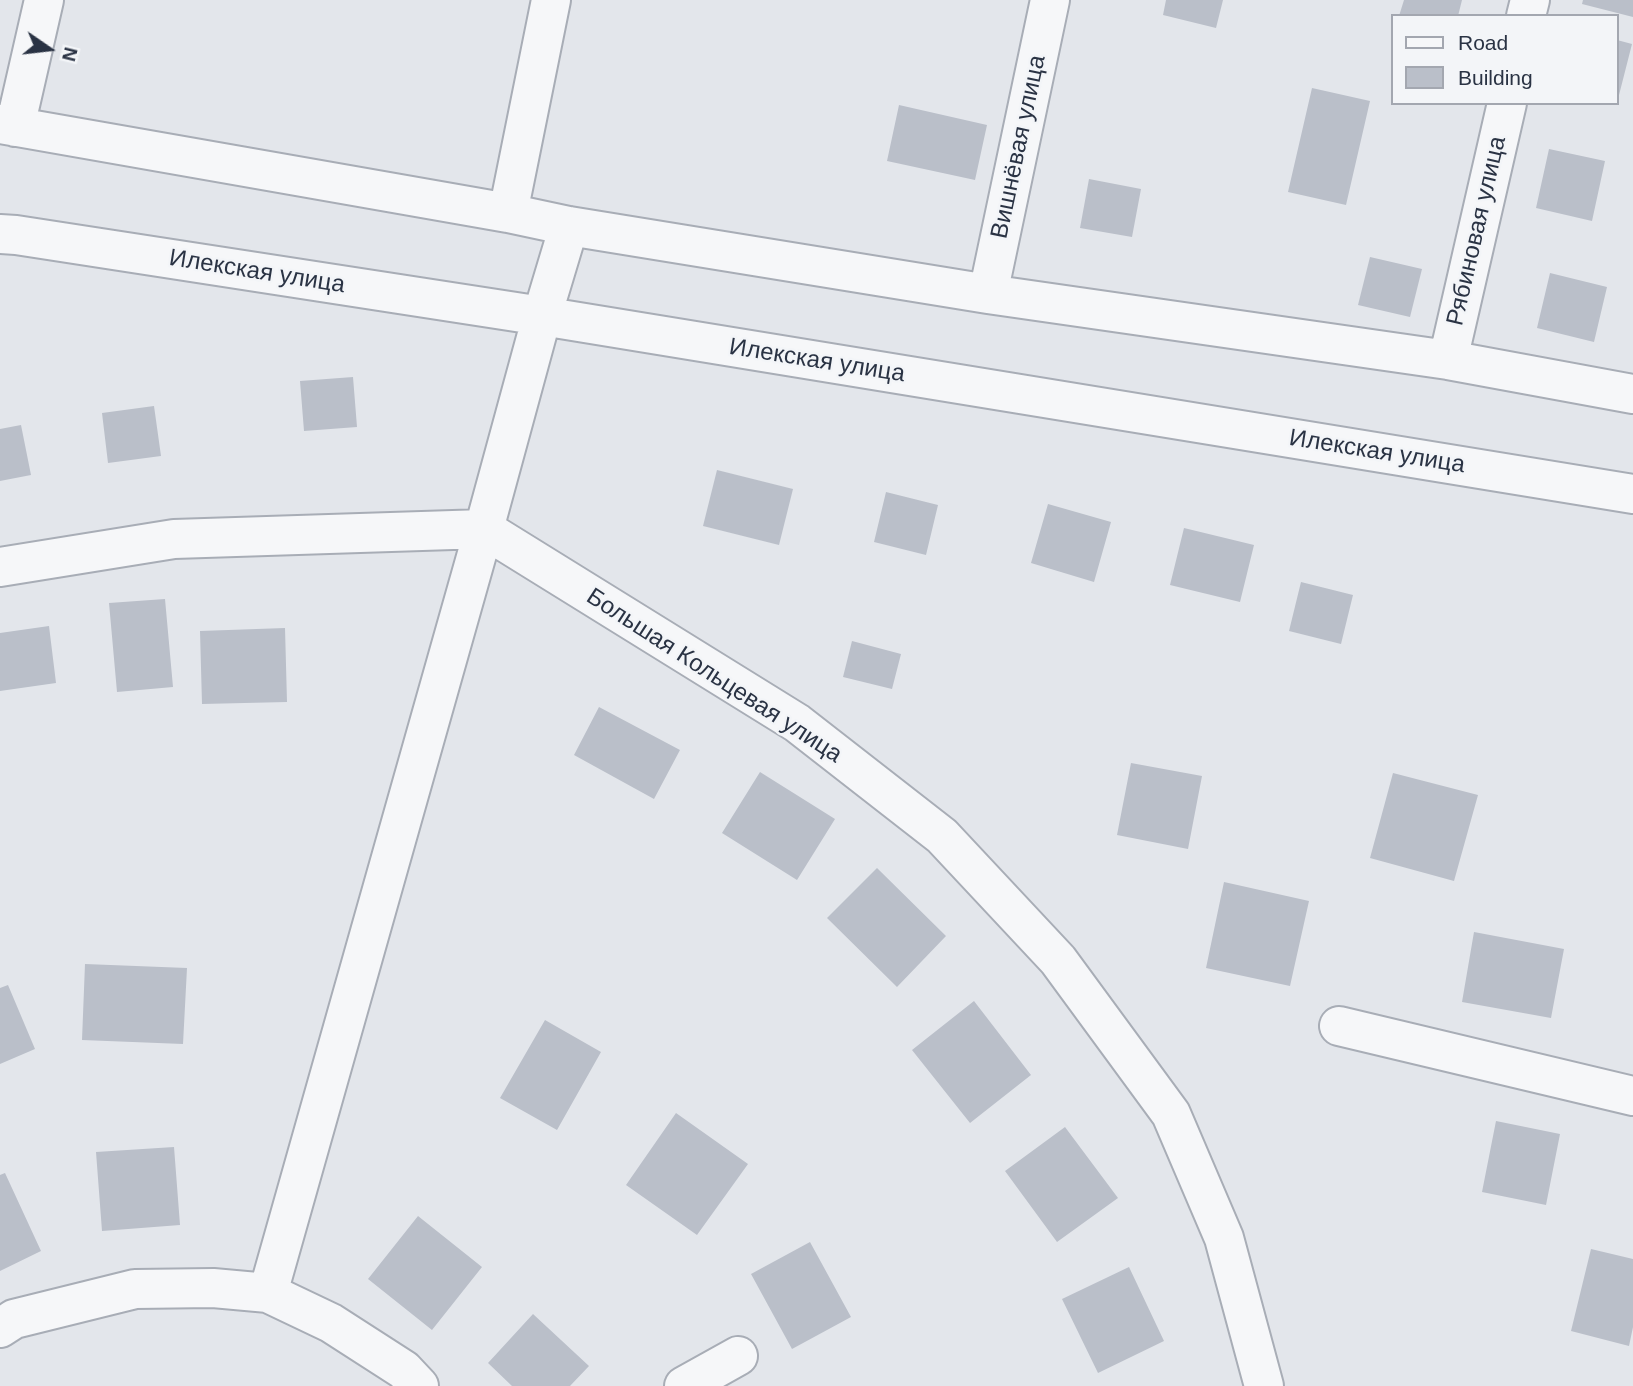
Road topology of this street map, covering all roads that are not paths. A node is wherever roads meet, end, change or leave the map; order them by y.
1 (44, 0) edge
2 (551, 0) edge
3 (1050, 0) edge
4 (1507, 105) edge
5 (8, 126) edge
6 (508, 213) junction
7 (569, 226) junction
8 (0, 234) edge
9 (988, 294) junction
10 (541, 316) junction
11 (1448, 360) junction
12 (1633, 394) edge
13 (1633, 494) edge
14 (484, 529) junction
15 (0, 567) edge
16 (1339, 1026) dead end
17 (1633, 1096) edge
18 (268, 1293) junction
19 (0, 1328) edge
20 (738, 1356) dead end
21 (419, 1386) edge
22 (684, 1386) edge
23 (1264, 1386) edge

1 - 5 street
2 - 6 street
3 - 9 street, Вишнёвая улица
4 - 11 street, Рябиновая улица
5 - 6 street
6 - 7 street
7 - 9 street
7 - 10 street
8 - 10 street, Илекская улица
9 - 11 street
10 - 13 street, Илекская улица
10 - 14 street
11 - 12 street
14 - 15 street
14 - 18 street
14 - 23 street, Большая Кольцевая улица
16 - 17 street
18 - 19 street
18 - 21 street
20 - 22 street

